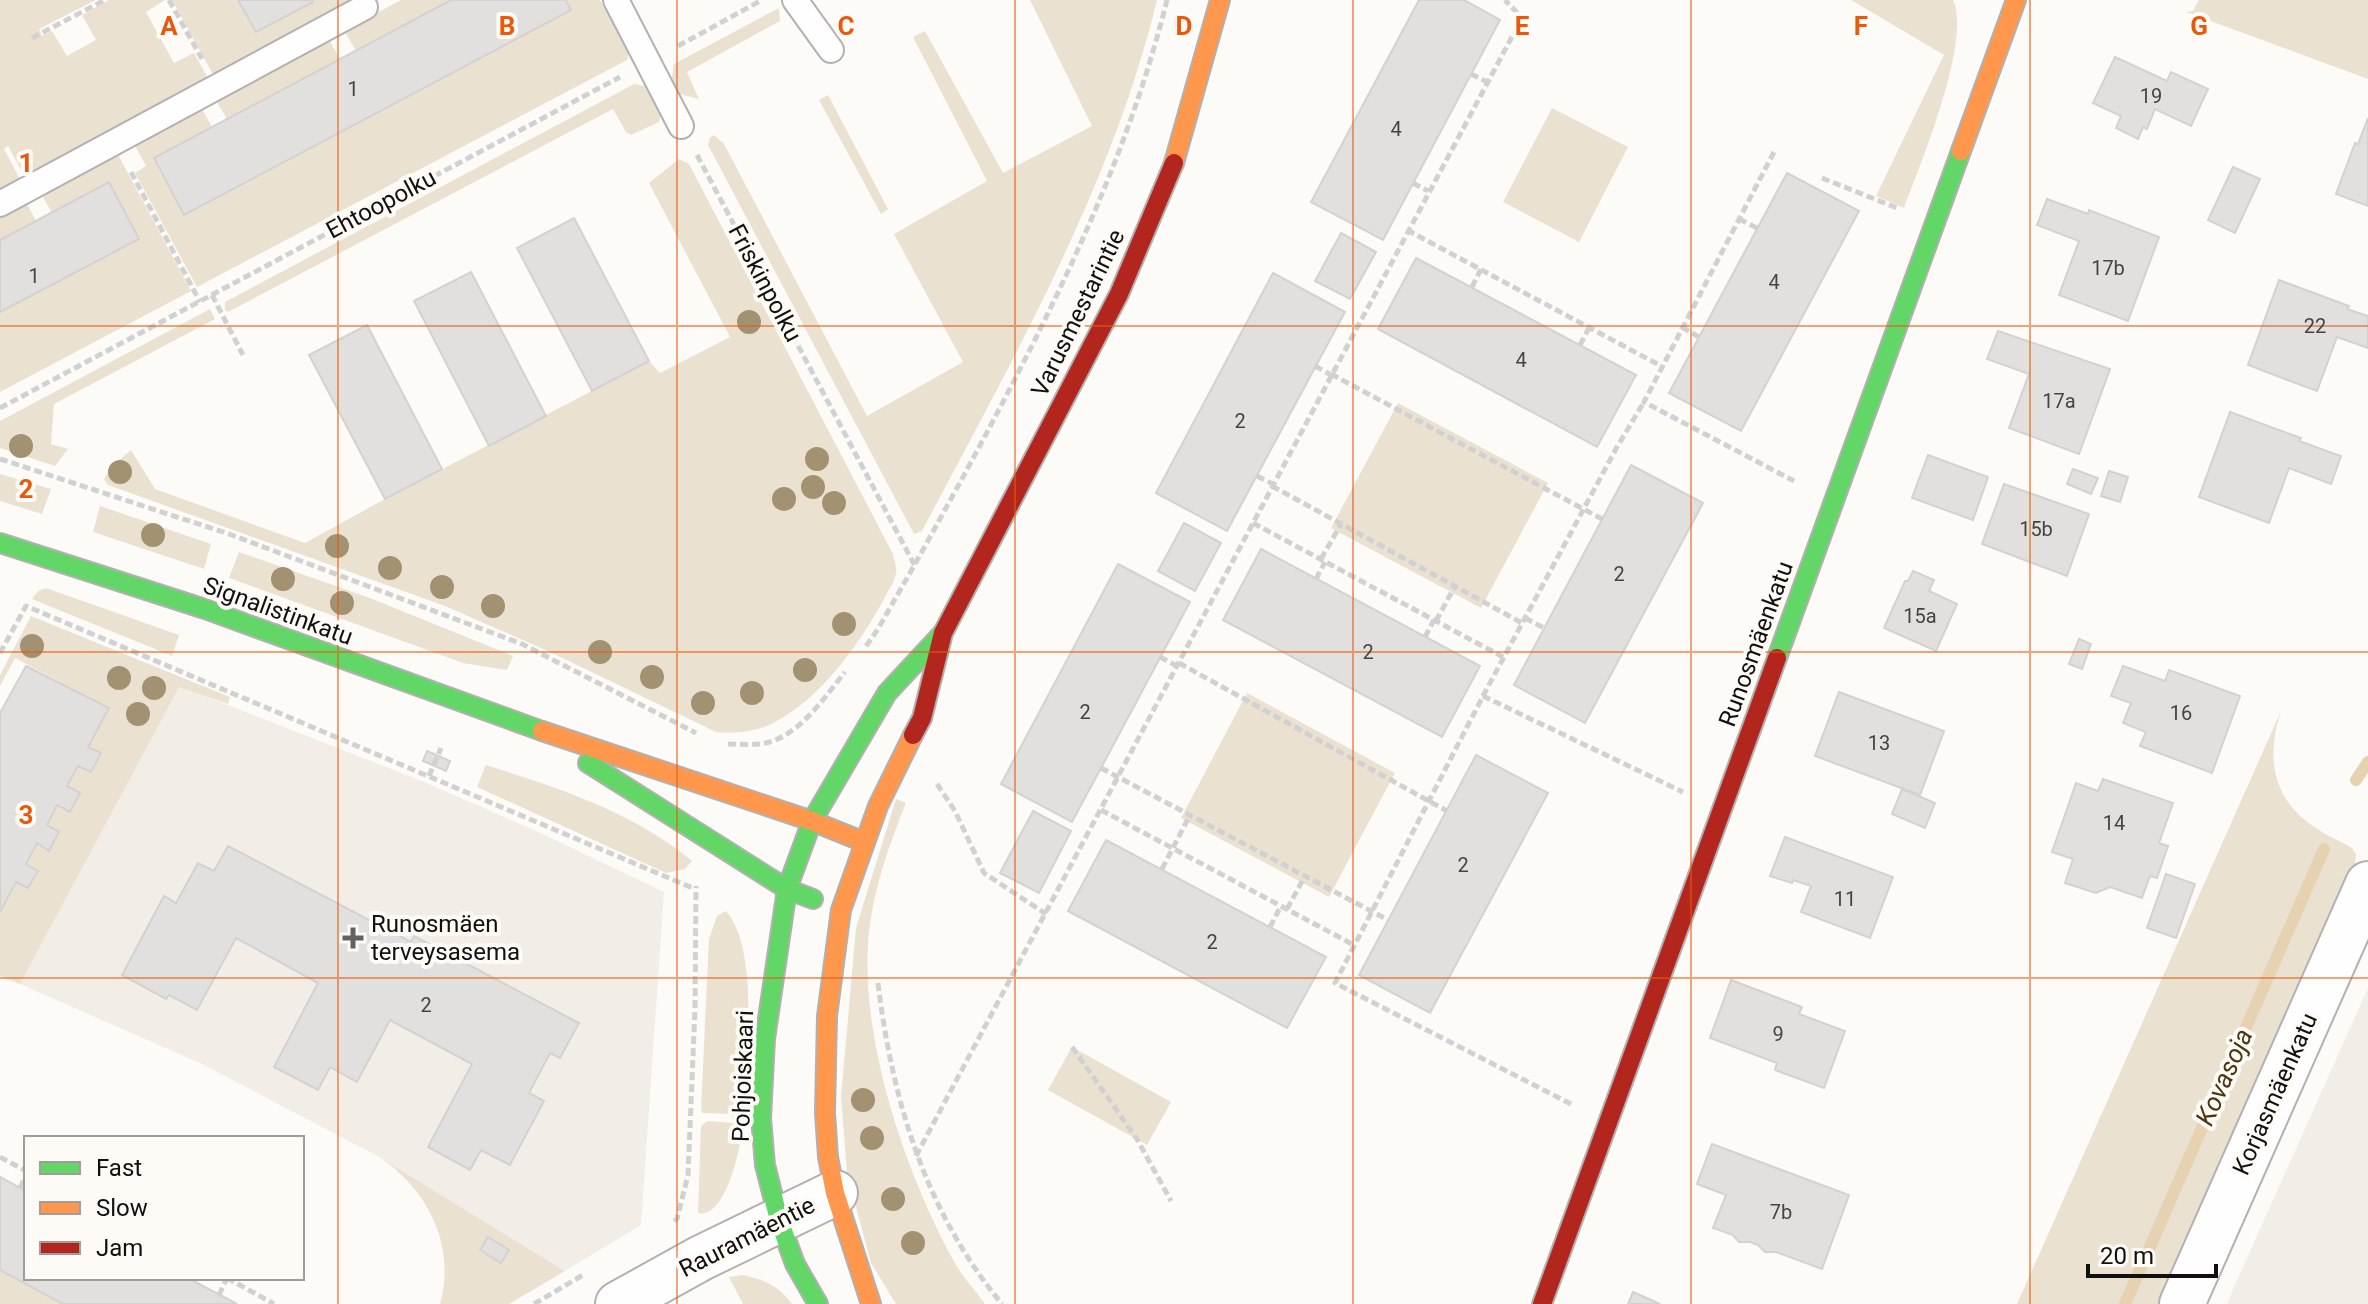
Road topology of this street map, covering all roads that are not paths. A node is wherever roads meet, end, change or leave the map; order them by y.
1 (616, 0) edge
2 (795, 0) edge
3 (1220, 0) edge
4 (2016, 0) edge
5 (369, 2) edge
6 (831, 50) dead end
7 (681, 126) road end
8 (0, 204) edge
9 (0, 543) edge
10 (943, 633) junction
11 (538, 731) junction
12 (812, 821) junction
13 (864, 842) junction
14 (2368, 884) edge
15 (787, 889) junction
16 (841, 910) junction
17 (835, 1193) junction
18 (779, 1220) junction
19 (618, 1304) edge
20 (818, 1304) edge
21 (871, 1304) edge
22 (1542, 1304) edge
23 (2182, 1304) edge

1 - 7 lane
2 - 6 lane
3 - 10 street, Varusmestarintie
4 - 22 street, Runosmäenkatu
5 - 8 lane
9 - 11 street, Signalistinkatu
10 - 12 street, Varusmestarintie
10 - 13 street, Varusmestarintie
11 - 12 street, Signalistinkatu
11 - 15 street, Signalistinkatu
12 - 13 street, Signalistinkatu
12 - 15 street, Varusmestarintie
13 - 16 street, Varusmestarintie
14 - 23 street, Korjasmäenkatu
15 - 16 street, Signalistinkatu
15 - 18 street, Pohjoiskaari
16 - 17 street
17 - 18 street, Rauramäentie
17 - 21 street
18 - 19 street, Rauramäentie
18 - 20 street, Pohjoiskaari

